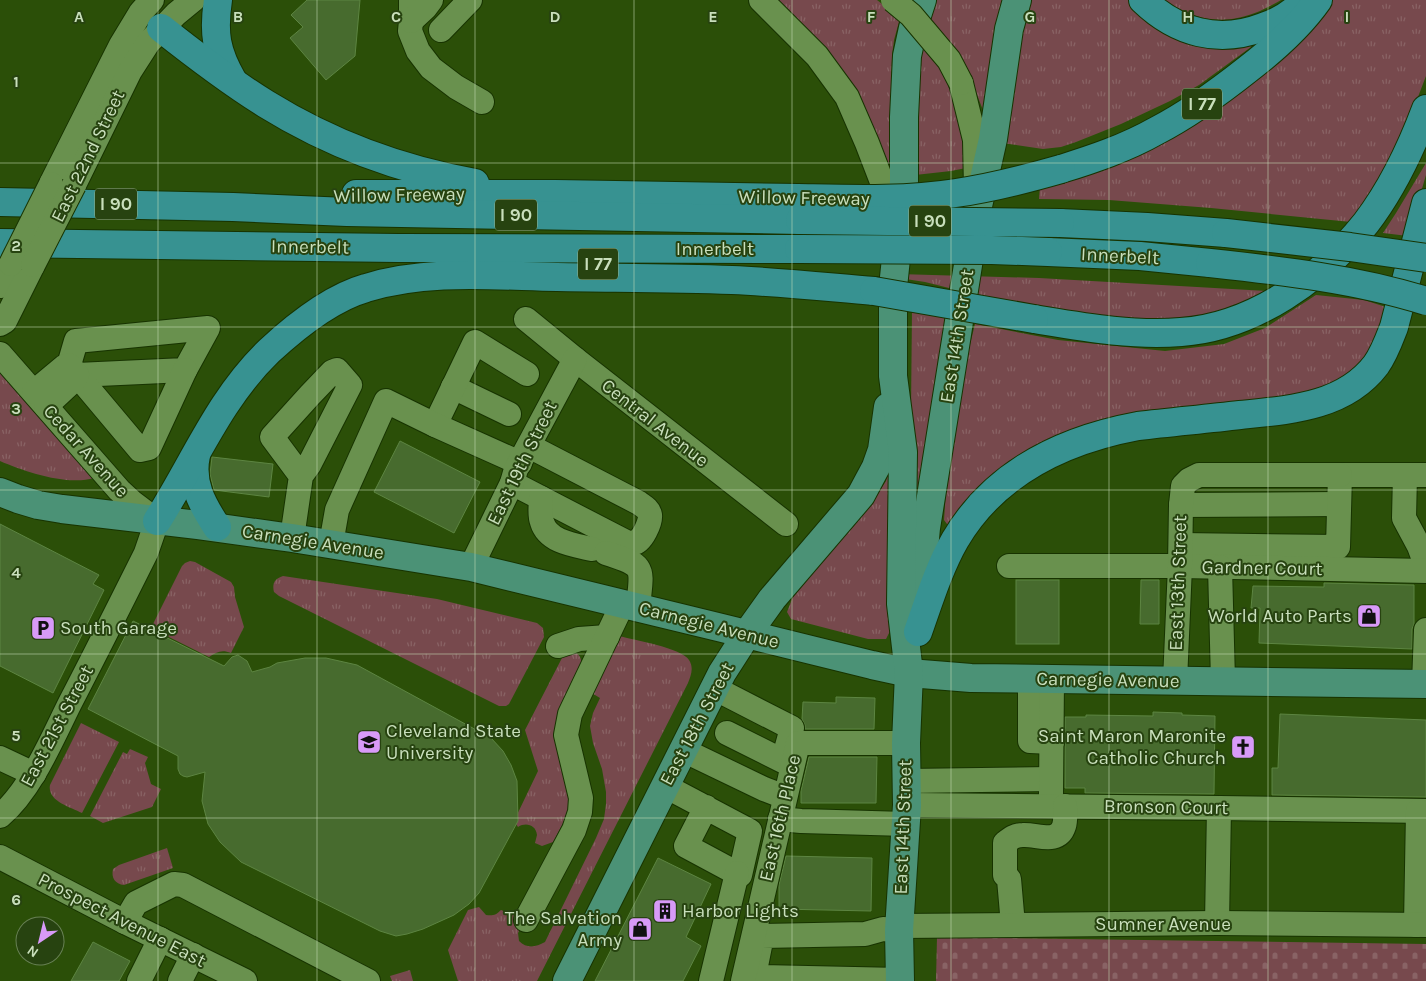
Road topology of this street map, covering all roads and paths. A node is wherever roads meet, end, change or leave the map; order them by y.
1 (193, 0) edge
2 (218, 0) edge
3 (431, 0) edge
4 (470, 0) edge
5 (761, 0) edge
6 (893, 0) edge
7 (922, 0) edge
8 (1017, 0) edge
9 (1143, 0) edge
10 (1305, 0) edge
11 (1318, 0) edge
12 (145, 10) edge
13 (411, 17) edge
14 (441, 30) dead end
15 (236, 84) junction
16 (482, 102) dead end
17 (1426, 109) edge
18 (556, 194) junction
19 (0, 202) edge
20 (1426, 203) edge
21 (233, 207) junction
22 (799, 209) junction
23 (976, 215) junction
24 (398, 248) junction
25 (15, 258) edge
26 (1426, 258) edge
27 (800, 280) junction
28 (0, 286) edge
29 (884, 289) junction
30 (1426, 300) edge
31 (526, 320) dead end
32 (0, 324) edge
33 (0, 354) edge
34 (575, 359) junction
35 (73, 370) junction
36 (185, 370) junction
37 (527, 374) dead end
38 (893, 376) junction
39 (453, 387) junction
40 (40, 399) junction
41 (509, 414) dead end
42 (435, 425) junction
43 (196, 455) junction
44 (520, 464) junction
45 (1344, 475) junction
46 (1415, 475) edge
47 (301, 476) dead end
48 (0, 492) edge
49 (1182, 496) junction
50 (541, 498) junction
51 (1339, 504) junction
52 (1415, 518) edge
53 (157, 521) junction
54 (786, 524) dead end
55 (217, 527) junction
56 (292, 538) junction
57 (331, 544) junction
58 (1424, 554) edge
59 (1180, 556) junction
60 (1009, 566) dead end
61 (472, 567) junction
62 (1220, 567) junction
63 (1426, 571) edge
64 (630, 605) junction
65 (1426, 630) edge
66 (918, 632) junction
67 (747, 634) junction
68 (607, 637) junction
69 (558, 646) dead end
70 (909, 673) junction
71 (1041, 679) junction
72 (1175, 681) junction
73 (1223, 682) junction
74 (1425, 684) edge
75 (714, 688) junction
76 (727, 733) dead end
77 (906, 743) junction
78 (683, 750) junction
79 (0, 758) edge
80 (788, 763) junction
81 (34, 774) junction
82 (1051, 779) junction
83 (665, 786) junction
84 (906, 803) junction
85 (1058, 806) junction
86 (706, 808) junction
87 (783, 808) junction
88 (1219, 808) junction
89 (1422, 811) edge
90 (0, 816) edge
91 (0, 858) edge
92 (737, 873) junction
93 (526, 920) dead end
94 (125, 922) junction
95 (1218, 923) junction
96 (1013, 925) junction
97 (1421, 925) edge
98 (900, 928) junction
99 (160, 939) junction
100 (193, 956) junction
101 (231, 978) edge
102 (900, 980) edge
103 (139, 981) edge
104 (180, 981) edge
105 (368, 981) edge
106 (567, 981) edge
107 (710, 981) edge
108 (743, 981) edge

1 - 12 street, East 22nd Street
2 - 15 highway
3 - 13 street
4 - 14 street
5 - 29 street
6 - 23 street, bridge
7 - 29 main road, East 14th Street
8 - 23 main road, East 14th Street
9 - 10 highway
11 - 22 highway, Willow Freeway / I 77, bridge
12 - 15 highway
12 - 25 street, East 22nd Street, bridge
13 - 16 street
15 - 18 highway
17 - 29 highway, bridge
18 - 21 highway, Willow Freeway / I 77
18 - 22 highway, Willow Freeway / I 77
19 - 21 highway, Innerbelt / I 90
20 - 66 highway
21 - 22 highway, Innerbelt / I 90
22 - 26 highway, Innerbelt / I 90, bridge
23 - 66 main road, East 14th Street
24 - 25 highway, Innerbelt / I 90
24 - 27 highway, I 77
24 - 30 highway, Innerbelt / I 90, bridge
25 - 28 street, East 22nd Street
25 - 32 street, East 22nd Street
27 - 29 highway
27 - 43 highway
29 - 38 main road, East 14th Street
31 - 34 street, Central Avenue
33 - 40 street, Cedar Avenue
34 - 44 street, East 19th Street
34 - 54 street, Central Avenue
35 - 36 street
35 - 36 street
35 - 36 street
35 - 40 street
37 - 39 street
38 - 67 main road, East 18th Street
38 - 70 main road, East 14th Street
39 - 41 street
39 - 42 street
40 - 53 street, Cedar Avenue
42 - 44 street
42 - 57 street
43 - 53 highway
43 - 55 highway
44 - 50 street
44 - 50 street
44 - 61 street, East 19th Street
45 - 46 street
45 - 49 street
45 - 51 street
46 - 52 street
47 - 56 street
48 - 53 main road, Carnegie Avenue
49 - 51 street
49 - 59 street, East 13th Street
50 - 64 street
51 - 59 street
52 - 58 street
53 - 55 main road, Carnegie Avenue
53 - 81 street, East 21st Street
55 - 56 main road, Carnegie Avenue
56 - 57 main road, Carnegie Avenue
57 - 61 main road, Carnegie Avenue
59 - 60 street, Gardner Court
59 - 62 street, Gardner Court
59 - 72 street, East 13th Street
61 - 64 main road, Carnegie Avenue
62 - 63 street, Gardner Court
62 - 73 street
64 - 67 main road, Carnegie Avenue
64 - 68 street
65 - 74 street
66 - 70 main road, East 14th Street
67 - 70 main road, Carnegie Avenue
67 - 75 main road, East 18th Street
68 - 69 street
68 - 93 street
70 - 71 main road, Carnegie Avenue
70 - 77 main road, East 14th Street
71 - 72 main road, Carnegie Avenue
71 - 82 street
72 - 73 main road, Carnegie Avenue
73 - 74 main road, Carnegie Avenue
75 - 78 main road, East 18th Street
75 - 80 street
76 - 80 street
77 - 80 street, East 16th Place
77 - 84 main road, East 14th Street
78 - 83 main road, East 18th Street
78 - 87 street
79 - 81 street
80 - 87 street, East 16th Place
81 - 90 street, East 21st Street
82 - 84 street
82 - 85 street
83 - 86 street
83 - 106 main road, East 18th Street
84 - 85 street, Bronson Court
84 - 87 street
84 - 98 main road, East 14th Street
85 - 88 street, Bronson Court
85 - 96 street
86 - 92 street
86 - 92 street
87 - 108 street, East 16th Place
88 - 89 street, Bronson Court
88 - 95 street
89 - 97 street
91 - 94 street, Prospect Avenue East
92 - 107 street
94 - 99 street, Prospect Avenue East
94 - 105 street
95 - 96 street, Sumner Avenue
95 - 97 street, Sumner Avenue
96 - 98 street, Sumner Avenue
98 - 102 main road, East 14th Street
98 - 102 street, Sumner Avenue
99 - 100 street, Prospect Avenue East
99 - 103 street
100 - 101 street, Prospect Avenue East
100 - 104 street

